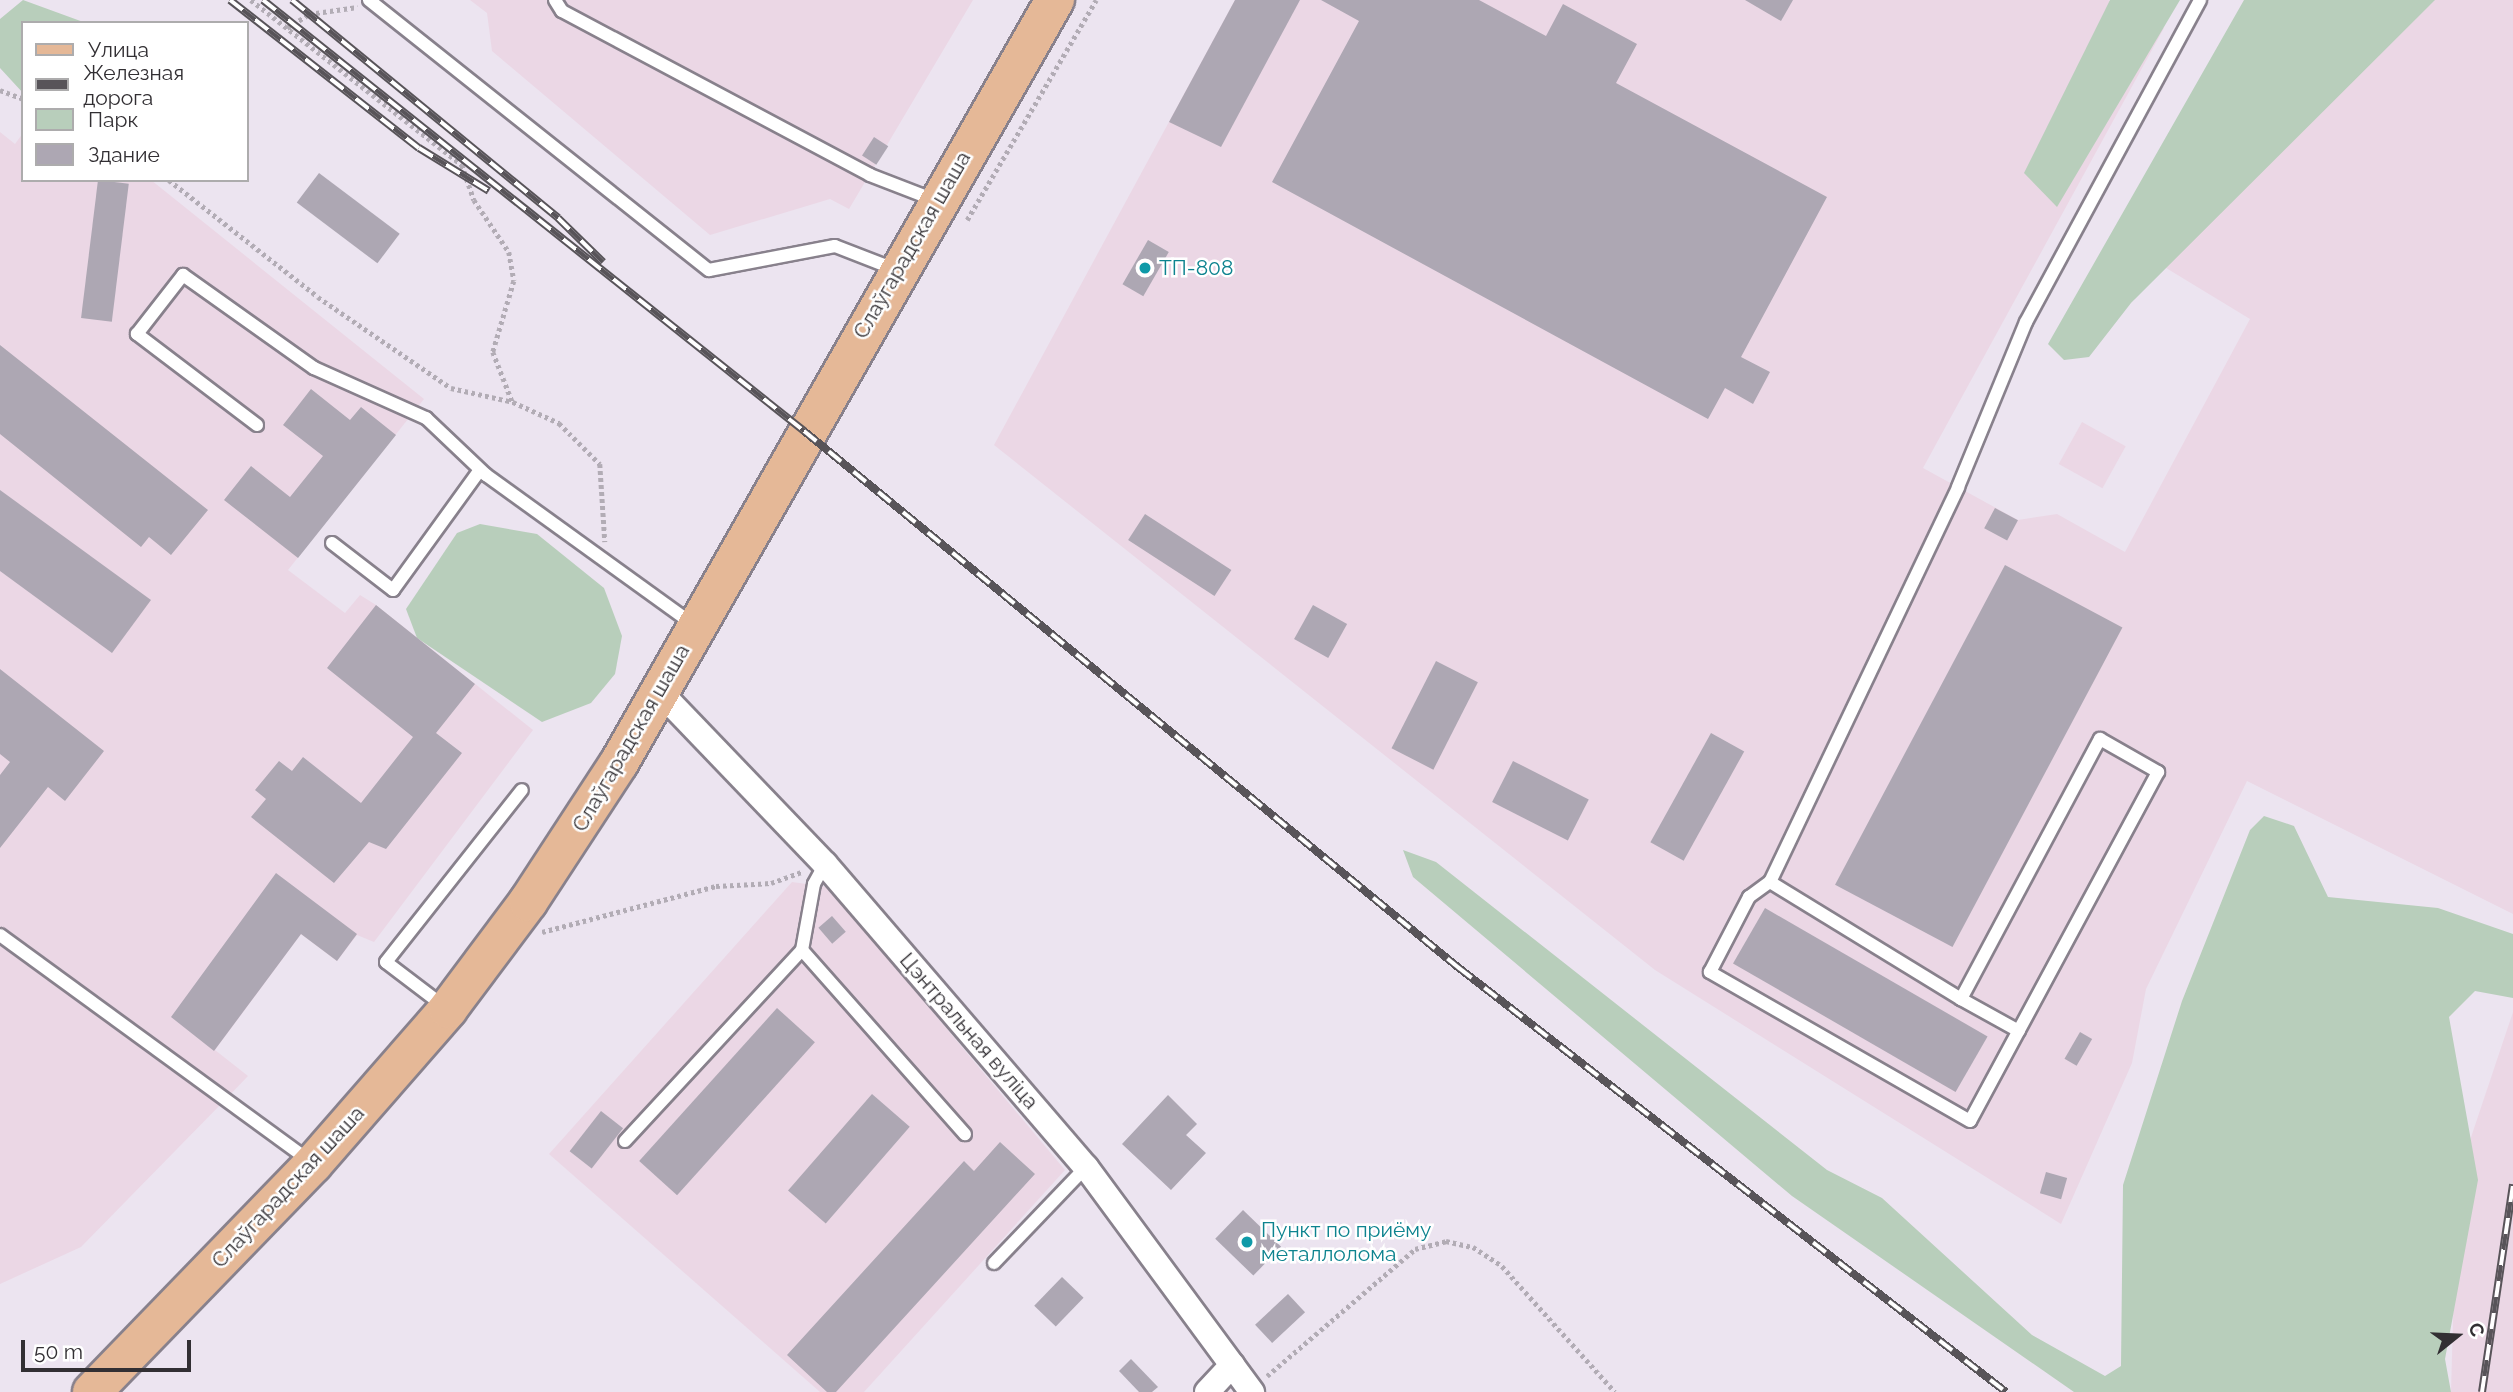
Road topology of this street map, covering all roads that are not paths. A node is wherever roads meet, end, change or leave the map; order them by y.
1 (555, 0) edge
2 (1055, 0) edge
3 (2200, 0) edge
4 (372, 3) edge
5 (950, 214) junction
6 (897, 271) junction
7 (257, 425) dead end
8 (480, 470) junction
9 (332, 542) dead end
10 (696, 627) junction
11 (659, 691) junction
12 (522, 790) dead end
13 (825, 864) junction
14 (1770, 883) junction
15 (0, 935) edge
16 (802, 950) junction
17 (1961, 999) junction
18 (448, 1009) junction
19 (2019, 1031) junction
20 (965, 1134) dead end
21 (625, 1141) dead end
22 (313, 1164) junction
23 (1086, 1167) junction
24 (994, 1263) dead end
25 (1232, 1365) junction
26 (1251, 1391) edge
27 (92, 1392) edge
28 (1207, 1392) edge

1 - 5 lane
2 - 5 main road, Слаўгарадская шаша
3 - 14 lane
4 - 6 lane
5 - 6 main road, Слаўгарадская шаша
6 - 10 main road, Слаўгарадская шаша
7 - 8 lane
8 - 9 lane
8 - 10 lane
10 - 11 main road, Слаўгарадская шаша
11 - 13 street, Цэнтральная вуліца
11 - 18 main road, Слаўгарадская шаша
12 - 18 lane
13 - 16 lane
13 - 23 street, Цэнтральная вуліца
14 - 17 lane
14 - 19 lane
15 - 22 lane
16 - 20 lane
16 - 21 lane
17 - 19 lane
17 - 19 lane
18 - 22 main road, Слаўгарадская шаша
22 - 27 main road, Слаўгарадская шаша
23 - 24 lane
23 - 25 street, Цэнтральная вуліца
25 - 26 street, Цэнтральная вуліца
25 - 28 street

